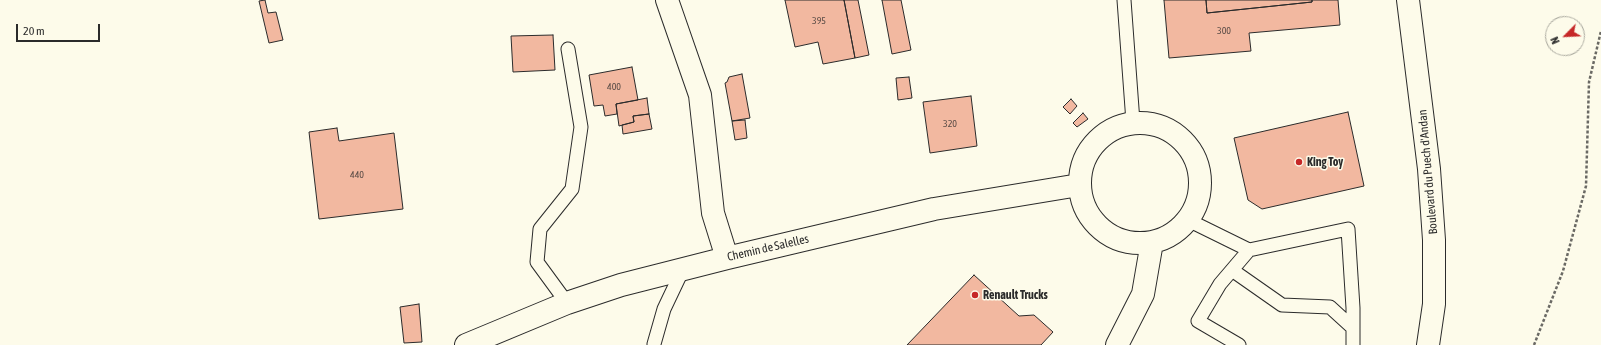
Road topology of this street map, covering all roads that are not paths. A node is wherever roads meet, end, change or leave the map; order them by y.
1 (667, 0) edge
2 (1124, 0) edge
3 (1408, 0) edge
4 (568, 49) dead end
5 (1133, 122) junction
6 (1079, 185) junction
7 (1188, 220) junction
8 (1152, 242) junction
9 (1248, 250) junction
10 (727, 258) junction
11 (683, 269) junction
12 (1232, 270) junction
13 (567, 303) junction
14 (1353, 328) junction
15 (654, 344) dead end
16 (467, 345) edge
17 (1117, 345) edge
18 (1239, 345) edge
19 (1353, 345) edge
20 (1428, 345) edge

1 - 10 street
2 - 5 lane
3 - 20 street, Boulevard du Puech d'Andan
4 - 13 lane
5 - 6 street
5 - 7 street
6 - 8 street
6 - 10 street, Chemin de Salelles
7 - 8 street
7 - 9 lane
8 - 17 street
9 - 12 lane
9 - 14 lane
10 - 11 street, Chemin de Salelles
11 - 13 street, Chemin de Salelles
11 - 15 lane
12 - 14 lane
12 - 18 lane
13 - 16 street, Chemin de Salelles
14 - 19 lane

